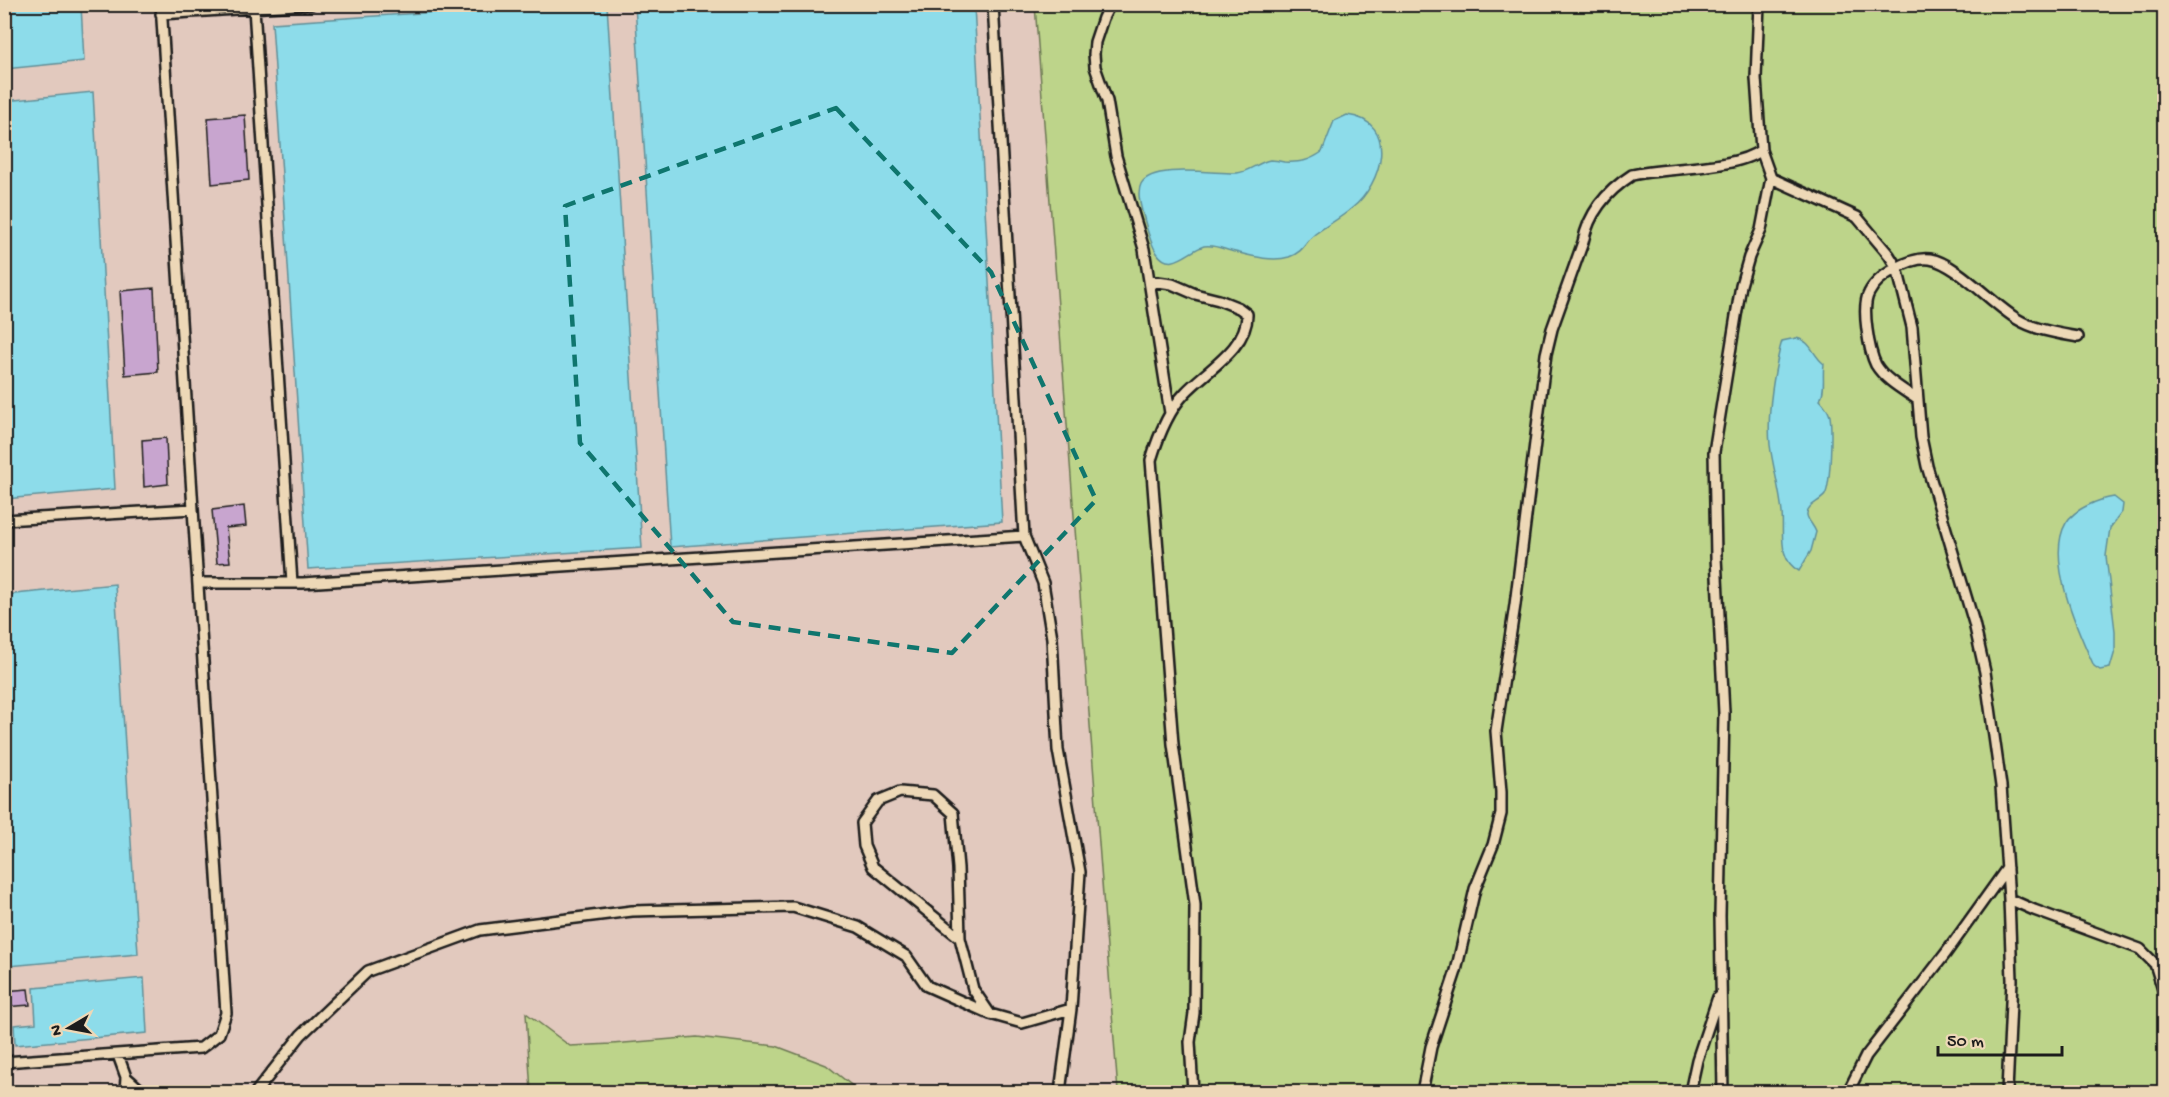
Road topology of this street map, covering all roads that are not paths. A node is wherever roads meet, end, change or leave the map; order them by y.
1 (311, 4) edge
2 (993, 4) edge
3 (1110, 4) edge
4 (1759, 4) edge
5 (254, 8) junction
6 (161, 9) edge
7 (1761, 150) junction
8 (1771, 178) junction
9 (1897, 268) junction
10 (1150, 281) junction
11 (2078, 337) dead end
12 (1918, 400) junction
13 (1170, 414) junction
14 (192, 509) junction
15 (4, 520) edge
16 (1023, 536) junction
17 (198, 583) junction
18 (292, 583) junction
19 (2007, 868) junction
20 (2009, 899) junction
21 (960, 938) junction
22 (2164, 993) edge
23 (1720, 994) junction
24 (1071, 1010) junction
25 (990, 1014) junction
26 (118, 1055) junction
27 (4, 1062) edge
28 (126, 1077) junction
29 (125, 1092) edge
30 (143, 1092) edge
31 (256, 1092) edge
32 (1060, 1092) edge
33 (1193, 1092) edge
34 (1422, 1092) edge
35 (1690, 1092) edge
36 (1722, 1092) edge
37 (1848, 1092) edge
38 (2007, 1092) edge

1 - 5 lane
2 - 16 lane
3 - 10 lane
4 - 7 lane
5 - 6 lane
5 - 18 lane
6 - 14 lane
7 - 8 lane
7 - 34 lane
8 - 9 lane
8 - 23 lane
9 - 11 lane
9 - 12 lane
9 - 12 lane
10 - 13 lane
10 - 13 lane
12 - 19 lane
13 - 33 lane
14 - 15 lane
14 - 17 lane
16 - 18 lane
16 - 24 lane
17 - 18 lane
17 - 26 lane
19 - 20 lane
19 - 37 lane
20 - 22 lane
20 - 38 lane
21 - 21 lane
21 - 25 lane
23 - 35 lane
23 - 36 lane
24 - 25 lane
24 - 32 lane
25 - 31 lane
26 - 27 lane
26 - 28 lane
28 - 29 lane
28 - 30 lane

